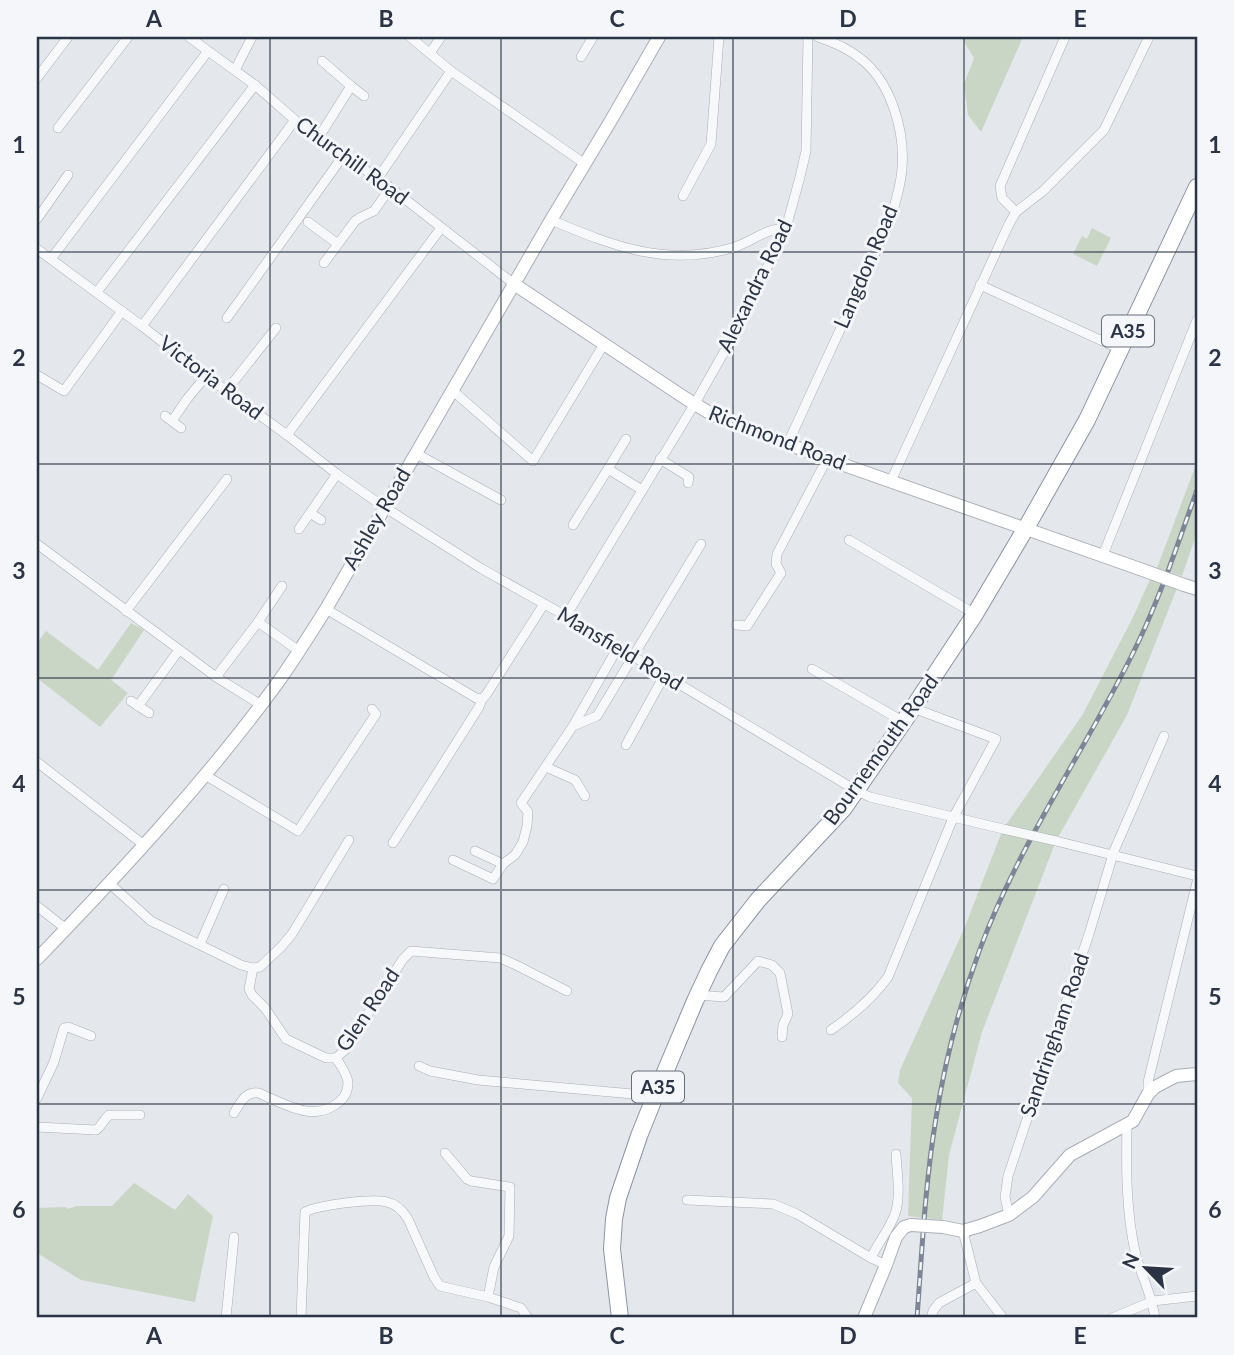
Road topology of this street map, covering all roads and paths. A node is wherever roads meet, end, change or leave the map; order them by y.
1 (68, 37) edge
2 (128, 37) edge
3 (190, 37) edge
4 (252, 37) edge
5 (410, 37) edge
6 (441, 37) edge
7 (593, 37) edge
8 (659, 37) edge
9 (719, 37) edge
10 (808, 37) edge
11 (818, 37) edge
12 (1065, 37) edge
13 (1149, 37) edge
14 (208, 51) junction
15 (430, 53) junction
16 (581, 57) dead end
17 (322, 61) dead end
18 (235, 70) junction
19 (451, 71) junction
20 (37, 78) edge
21 (255, 85) junction
22 (351, 86) junction
23 (364, 96) dead end
24 (295, 120) junction
25 (58, 128) dead end
26 (319, 137) junction
27 (343, 156) junction
28 (585, 164) junction
29 (68, 175) dead end
30 (378, 178) junction
31 (1197, 187) edge
32 (390, 188) junction
33 (683, 196) dead end
34 (1016, 212) junction
35 (37, 219) edge
36 (551, 220) junction
37 (308, 222) dead end
38 (441, 228) junction
39 (786, 228) junction
40 (338, 244) junction
41 (37, 248) edge
42 (51, 259) junction
43 (324, 263) dead end
44 (514, 284) junction
45 (980, 285) junction
46 (97, 292) junction
47 (122, 311) junction
48 (227, 318) dead end
49 (1197, 320) edge
50 (142, 326) junction
51 (272, 330) dead end
52 (604, 344) junction
53 (1120, 349) junction
54 (37, 375) edge
55 (206, 376) junction
56 (227, 390) junction
57 (452, 390) junction
58 (694, 405) junction
59 (181, 428) dead end
60 (287, 435) junction
61 (626, 439) dead end
62 (788, 443) junction
63 (415, 453) junction
64 (660, 459) junction
65 (827, 459) junction
66 (608, 469) junction
67 (337, 474) junction
68 (227, 479) dead end
69 (891, 481) junction
70 (688, 484) dead end
71 (642, 490) junction
72 (501, 500) dead end
73 (384, 507) junction
74 (310, 513) junction
75 (321, 520) dead end
76 (573, 525) dead end
77 (1026, 528) junction
78 (299, 529) dead end
79 (849, 540) dead end
80 (37, 544) edge
81 (701, 544) dead end
82 (1103, 555) junction
83 (282, 586) dead end
84 (1197, 589) edge
85 (544, 604) junction
86 (326, 609) junction
87 (126, 611) junction
88 (975, 614) junction
89 (565, 616) junction
90 (258, 622) junction
91 (736, 625) dead end
92 (618, 647) junction
93 (178, 650) junction
94 (299, 651) junction
95 (633, 657) junction
96 (812, 669) dead end
97 (664, 676) junction
98 (216, 677) junction
99 (482, 699) junction
100 (261, 705) junction
101 (913, 708) junction
102 (149, 713) dead end
103 (377, 713) dead end
104 (904, 722) junction
105 (573, 726) junction
106 (1164, 736) dead end
107 (625, 745) dead end
108 (37, 762) edge
109 (546, 767) junction
110 (205, 775) junction
111 (857, 790) junction
112 (585, 796) dead end
113 (953, 818) junction
114 (349, 840) dead end
115 (393, 843) dead end
116 (144, 845) junction
117 (475, 850) dead end
118 (1114, 856) junction
119 (453, 860) dead end
120 (503, 864) junction
121 (1197, 876) edge
122 (1197, 882) edge
123 (109, 883) junction
124 (224, 890) dead end
125 (37, 906) edge
126 (66, 929) junction
127 (200, 944) junction
128 (37, 959) edge
129 (254, 968) junction
130 (567, 990) dead end
131 (697, 995) junction
132 (831, 1030) dead end
133 (91, 1036) dead end
134 (782, 1037) dead end
135 (336, 1058) junction
136 (419, 1066) dead end
137 (1197, 1074) edge
138 (1148, 1094) junction
139 (655, 1096) junction
140 (37, 1098) edge
141 (234, 1113) dead end
142 (140, 1115) dead end
143 (1127, 1125) junction
144 (37, 1127) edge
145 (445, 1153) dead end
146 (896, 1154) dead end
147 (522, 1186) dead end
148 (510, 1187) junction
149 (687, 1200) dead end
150 (1009, 1214) junction
151 (963, 1231) junction
152 (234, 1237) dead end
153 (871, 1258) junction
154 (887, 1265) junction
155 (976, 1283) junction
156 (1197, 1296) edge
157 (488, 1297) junction
158 (1153, 1301) junction
159 (226, 1318) edge
160 (301, 1318) edge
161 (528, 1318) edge
162 (620, 1318) edge
163 (864, 1318) edge
164 (931, 1318) edge
165 (1003, 1318) edge
166 (1112, 1318) edge
167 (1155, 1318) edge

1 - 20 street
2 - 25 street
3 - 14 street, Churchill Road
4 - 18 street
5 - 15 street
6 - 15 street
7 - 16 street
8 - 28 street, Ashley Road
9 - 33 street
10 - 39 street, Alexandra Road
11 - 62 street, Langdon Road
12 - 34 street
13 - 34 street
14 - 18 street, Churchill Road
14 - 42 street
15 - 19 street
17 - 22 street
18 - 21 street, Churchill Road
19 - 28 street
19 - 30 street
21 - 24 street, Churchill Road
21 - 46 street
22 - 23 street
22 - 26 street
24 - 26 street, Churchill Road
24 - 50 street
26 - 27 street, Churchill Road
27 - 30 street, Churchill Road
27 - 48 street
28 - 36 street, Ashley Road
29 - 35 street
30 - 32 street, Churchill Road
31 - 53 highway, Bournemouth Road / A35
32 - 38 street, Churchill Road
32 - 40 street
34 - 45 street
36 - 39 street
36 - 44 street, Ashley Road
37 - 40 street
38 - 44 street, Churchill Road
38 - 60 street
39 - 58 street, Alexandra Road
40 - 43 street
41 - 42 street, Victoria Road
42 - 46 street, Victoria Road
44 - 52 street, Richmond Road
44 - 57 street, Ashley Road
45 - 53 street
45 - 69 street
46 - 47 street, Victoria Road
47 - 50 street, Victoria Road
47 - 54 street
49 - 82 street
50 - 55 street, Victoria Road
51 - 56 street
52 - 57 street
52 - 58 street, Richmond Road
53 - 77 highway, Bournemouth Road / A35
55 - 56 street, Victoria Road
55 - 59 street
56 - 60 street, Victoria Road
57 - 63 street, Ashley Road
58 - 62 street, Richmond Road
58 - 64 street, Alexandra Road
60 - 67 street, Victoria Road
61 - 66 street
62 - 65 street, Richmond Road
63 - 72 street
63 - 73 street, Ashley Road
64 - 70 street
64 - 71 street, Alexandra Road
65 - 69 street, Richmond Road
65 - 91 street
66 - 71 street
66 - 76 street
67 - 73 street, Victoria Road
67 - 74 street
68 - 87 street
69 - 77 street, Richmond Road
71 - 89 street, Alexandra Road
73 - 85 street, Mansfield Road
73 - 86 street, Ashley Road
74 - 75 street
74 - 78 street
77 - 82 street, Richmond Road
77 - 88 highway, Bournemouth Road / A35
79 - 88 street
80 - 87 street
81 - 95 street
82 - 84 street, Richmond Road, bridge
83 - 90 street
85 - 89 street, Mansfield Road
85 - 99 street
86 - 94 street, Ashley Road
86 - 99 street
87 - 93 street
88 - 101 highway, Bournemouth Road / A35
89 - 92 street, Mansfield Road
90 - 94 street
90 - 98 street
92 - 95 street, Mansfield Road
92 - 105 street
93 - 98 street
93 - 102 street
94 - 100 street, Ashley Road
95 - 97 street, Mansfield Road
95 - 105 street
96 - 104 street
97 - 107 street
97 - 111 street, Mansfield Road
98 - 100 street
99 - 115 street
100 - 110 street, Ashley Road
101 - 104 highway, Bournemouth Road / A35
101 - 113 street
103 - 110 street
104 - 111 highway, Bournemouth Road / A35
105 - 109 street
106 - 118 street, Sandringham Road
108 - 116 street
109 - 112 street
109 - 120 street
110 - 116 street, Ashley Road
111 - 113 street, Mansfield Road
111 - 131 highway, Bournemouth Road / A35
113 - 118 street, Mansfield Road, bridge
113 - 132 street
114 - 129 street
116 - 123 street, Ashley Road
117 - 120 street
118 - 121 street, Mansfield Road
118 - 150 street, Sandringham Road
119 - 120 street
122 - 138 street
123 - 126 street, Ashley Road
123 - 127 street
124 - 127 street
125 - 126 street
126 - 128 street, Ashley Road
127 - 129 street
129 - 135 street, Glen Road
130 - 135 street, Glen Road
131 - 134 street
131 - 139 highway, Bournemouth Road / A35
133 - 140 street
135 - 141 street
136 - 139 street
137 - 138 street
138 - 143 street
139 - 162 highway, Bournemouth Road / A35
142 - 144 street
143 - 150 street
143 - 158 street
145 - 148 street
146 - 153 street
147 - 148 street
148 - 157 street
149 - 153 street
150 - 151 street
151 - 154 street, bridge
151 - 155 street
152 - 159 street
153 - 154 street
154 - 163 street
155 - 164 street
155 - 165 street
156 - 158 street
157 - 160 street
157 - 161 street
158 - 166 street
158 - 167 street

